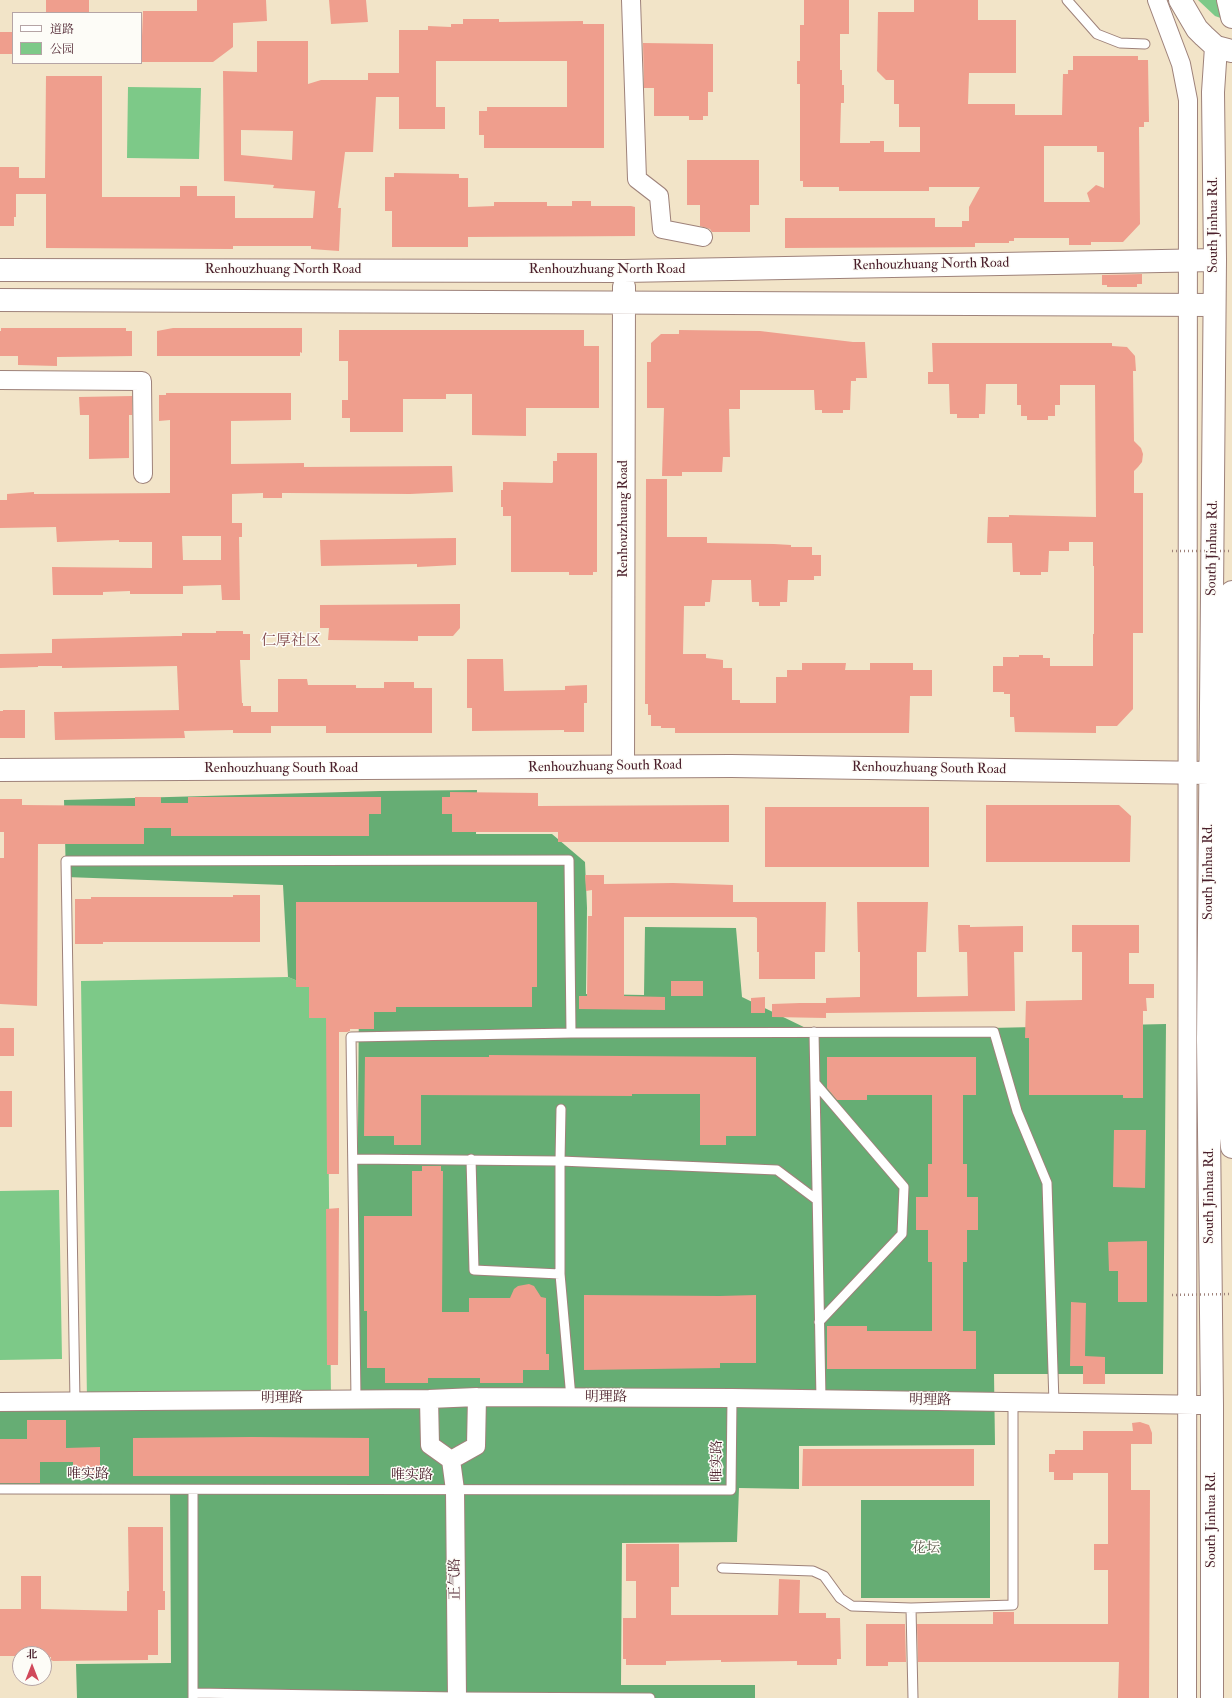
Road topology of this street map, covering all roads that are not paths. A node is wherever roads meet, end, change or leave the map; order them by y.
1 (631, 0) edge
2 (1067, 0) edge
3 (1157, 0) edge
4 (1180, 0) edge
5 (1228, 0) edge
6 (1232, 17) edge
7 (1145, 44) dead end
8 (1224, 49) edge
9 (703, 237) dead end
10 (1188, 260) junction
11 (1215, 260) junction
12 (0, 270) edge
13 (624, 271) junction
14 (0, 300) edge
15 (624, 303) junction
16 (1188, 305) junction
17 (1214, 305) junction
18 (0, 380) edge
19 (143, 474) dead end
20 (1231, 602) edge
21 (1211, 689) junction
22 (623, 766) junction
23 (0, 770) edge
24 (1188, 772) junction
25 (1210, 773) junction
26 (814, 1032) junction
27 (571, 1033) junction
28 (1208, 1039) junction
29 (815, 1083) junction
30 (561, 1109) dead end
31 (1231, 1138) edge
32 (353, 1159) junction
33 (471, 1159) junction
34 (560, 1160) junction
35 (817, 1200) junction
36 (560, 1274) junction
37 (820, 1322) junction
38 (477, 1397) junction
39 (571, 1398) junction
40 (732, 1398) junction
41 (356, 1399) junction
42 (429, 1399) junction
43 (821, 1399) junction
44 (75, 1401) junction
45 (0, 1402) edge
46 (1013, 1403) junction
47 (1054, 1403) junction
48 (1187, 1404) junction
49 (1212, 1405) junction
50 (451, 1460) junction
51 (0, 1489) edge
52 (193, 1490) junction
53 (455, 1490) junction
54 (722, 1568) dead end
55 (911, 1608) junction
56 (193, 1695) edge
57 (457, 1698) edge
58 (650, 1698) edge
59 (913, 1698) edge
60 (1187, 1698) edge
61 (1212, 1698) edge

1 - 9 street
2 - 7 lane
3 - 10 street
4 - 8 main road
5 - 6 main road
8 - 11 main road, South Jinhua Rd.
10 - 11 main road, Renhouzhuang North Road
10 - 13 main road, Renhouzhuang North Road
10 - 16 street
11 - 17 main road, South Jinhua Rd.
12 - 13 main road, Renhouzhuang North Road
13 - 15 main road, Renhouzhuang Road
14 - 15 main road
15 - 16 main road
15 - 22 main road, Renhouzhuang Road
16 - 17 main road
16 - 24 street
17 - 21 main road, South Jinhua Rd.
18 - 19 street
20 - 21 main road
20 - 31 main road
21 - 25 main road, South Jinhua Rd.
22 - 23 main road, Renhouzhuang South Road
22 - 24 main road, Renhouzhuang South Road
24 - 25 main road, Renhouzhuang South Road
24 - 48 street
25 - 28 main road, South Jinhua Rd.
26 - 27 lane
26 - 29 lane
26 - 47 lane
27 - 32 lane
27 - 44 lane
28 - 31 main road
28 - 49 main road, South Jinhua Rd.
29 - 35 lane
29 - 37 lane
30 - 34 lane
32 - 33 lane
32 - 41 lane
33 - 34 lane
33 - 36 lane
34 - 35 lane
34 - 36 lane
35 - 37 lane
36 - 39 lane
37 - 43 lane
38 - 39 street, 明理路
38 - 42 street, 明理路
38 - 50 street
39 - 40 street, 明理路
40 - 43 street, 明理路
40 - 53 lane, 唯实路
41 - 42 street, 明理路
41 - 44 street, 明理路
42 - 50 street
43 - 46 street, 明理路
44 - 45 street, 明理路
46 - 47 street, 明理路
46 - 55 lane
47 - 48 street, 明理路
48 - 49 street, 明理路
48 - 60 street
49 - 61 main road, South Jinhua Rd.
50 - 53 street, 正气路
51 - 52 lane, 唯实路
52 - 53 lane, 唯实路
52 - 56 lane
53 - 57 street, 正气路
54 - 55 lane
55 - 59 lane
56 - 57 lane
57 - 58 lane

